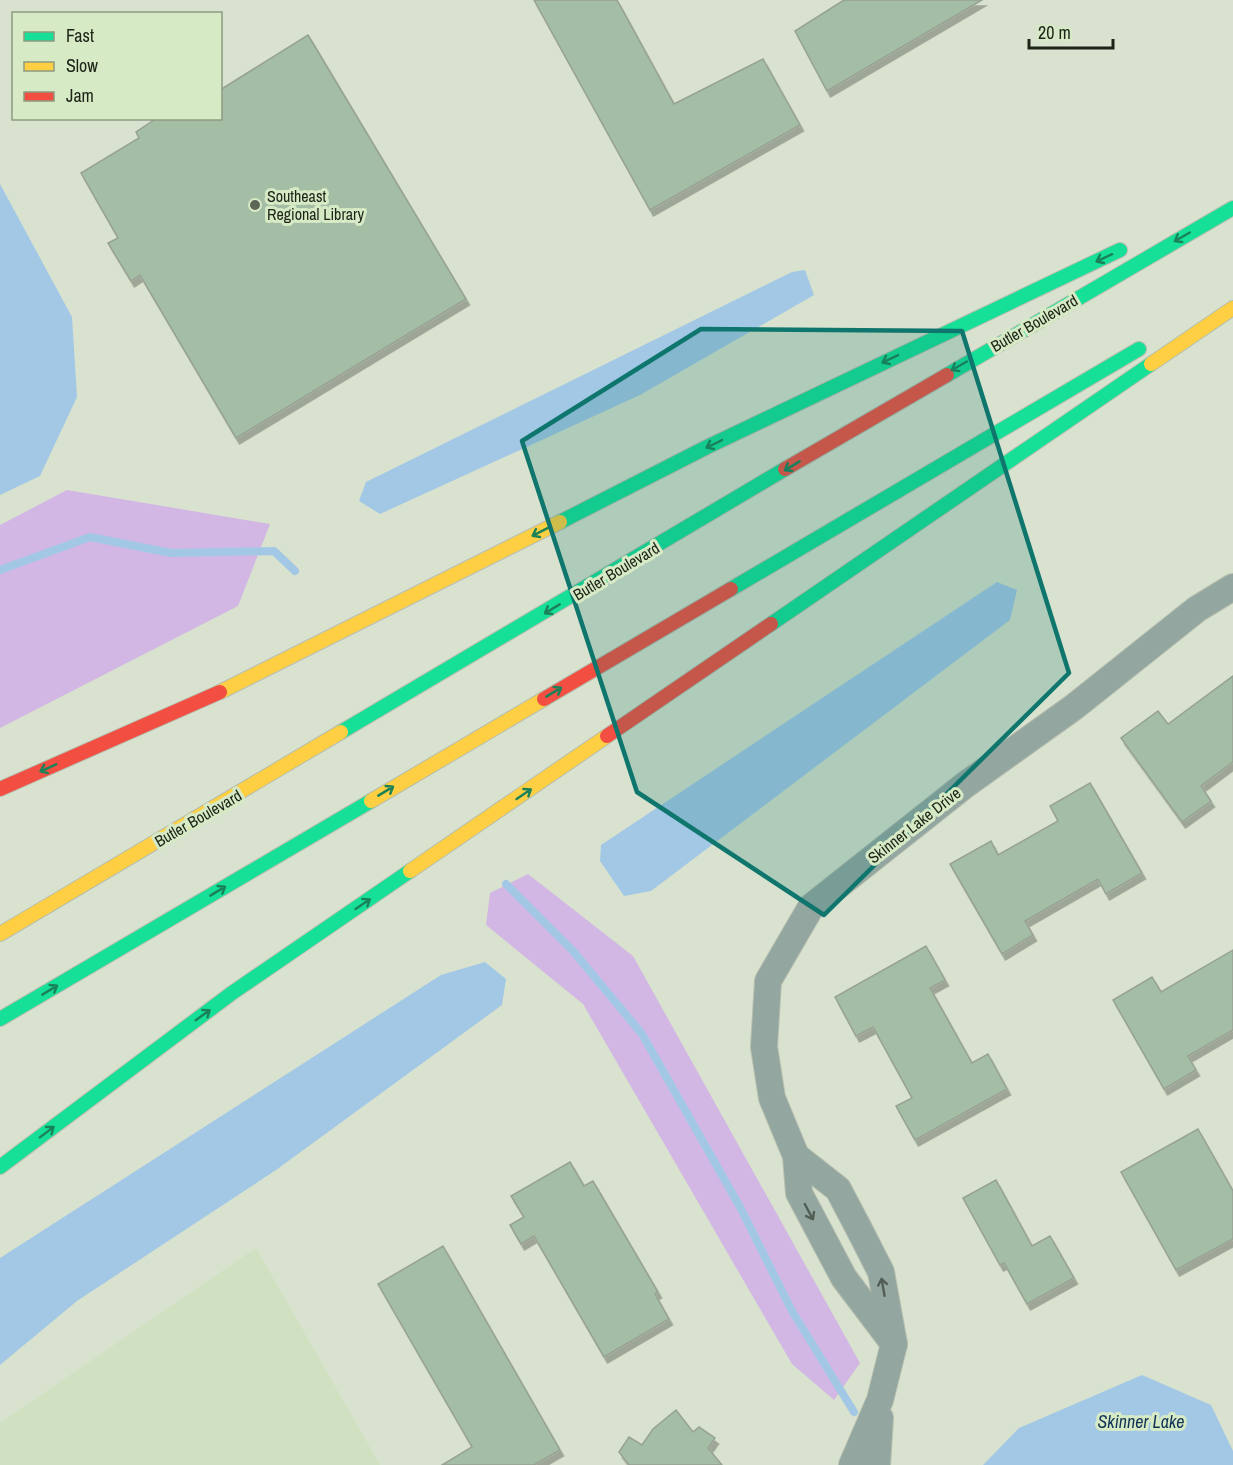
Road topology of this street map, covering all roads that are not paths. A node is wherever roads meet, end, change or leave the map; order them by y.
1 (1233, 197) edge
2 (1233, 208) edge
3 (1179, 222) dead end
4 (1136, 243) dead end
5 (1233, 294) edge
6 (1233, 308) edge
7 (1203, 312) dead end
8 (1152, 341) dead end
9 (1233, 587) edge
10 (0, 789) edge
11 (0, 934) edge
12 (0, 1019) edge
13 (796, 1156) junction
14 (0, 1167) edge
15 (894, 1344) junction
16 (880, 1400) junction
17 (852, 1465) edge
18 (877, 1465) edge

1 - 3 highway
2 -> 11 highway, Butler Boulevard
4 -> 10 highway
5 - 7 highway
14 -> 6 highway
12 -> 8 highway
9 - 13 street, Skinner Lake Drive
13 -> 15 street, Skinner Lake Drive
15 -> 13 street, Skinner Lake Drive
15 - 16 street, Skinner Lake Drive
16 - 17 street, Skinner Lake Drive
16 - 18 street, Skinner Lake Drive

